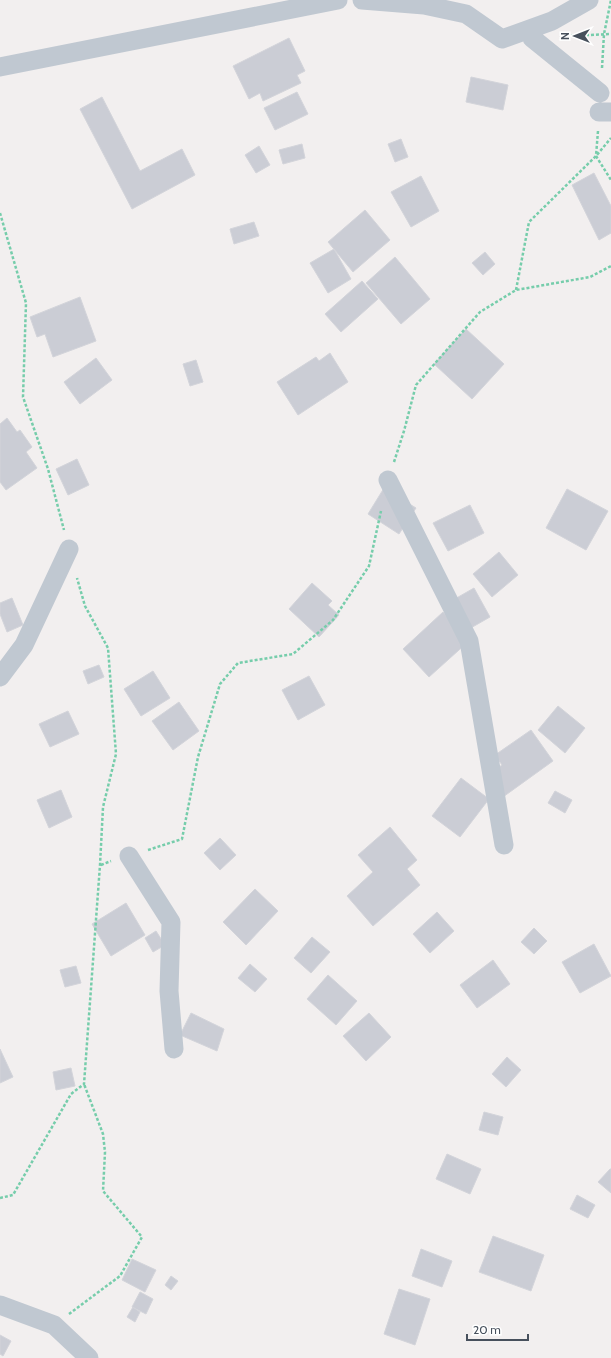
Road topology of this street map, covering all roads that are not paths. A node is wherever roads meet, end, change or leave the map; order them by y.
1 (338, 0) edge
2 (362, 0) edge
3 (589, 0) edge
4 (532, 38) dead end
5 (0, 67) edge
6 (600, 93) dead end
7 (388, 480) road end
8 (69, 548) road end
9 (0, 677) edge
10 (504, 845) dead end
11 (129, 856) road end
12 (174, 1048) dead end
13 (0, 1305) edge
14 (89, 1358) edge

1 - 5 street
2 - 3 street
4 - 6 street
7 - 10 street
8 - 9 street
11 - 12 street
13 - 14 street

